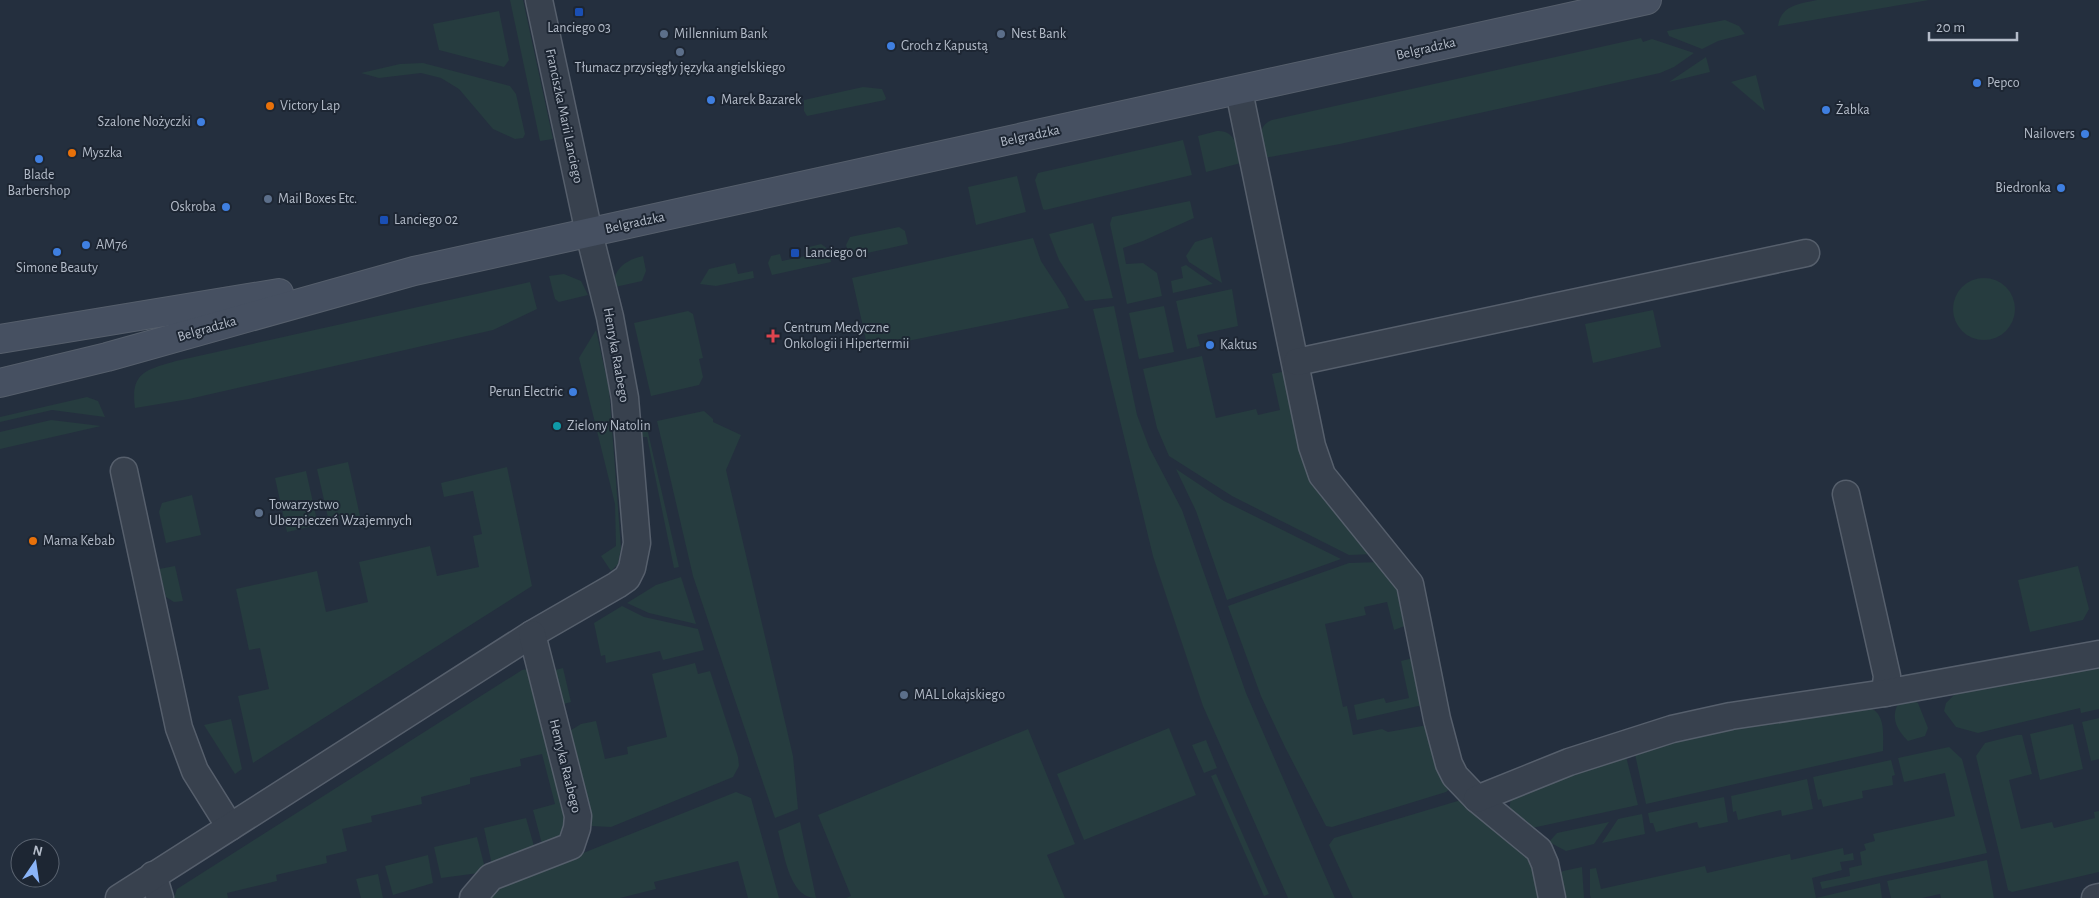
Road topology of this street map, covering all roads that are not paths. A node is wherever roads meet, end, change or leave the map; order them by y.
1 (539, 0) edge
2 (1647, 0) edge
3 (1600, 5) edge
4 (1239, 91) junction
5 (589, 233) junction
6 (1806, 253) dead end
7 (414, 271) junction
8 (0, 339) edge
9 (1296, 362) junction
10 (0, 383) edge
11 (124, 471) dead end
12 (1846, 494) dead end
13 (532, 634) junction
14 (2099, 654) edge
15 (1885, 693) junction
16 (1477, 799) junction
17 (230, 827) junction
18 (156, 887) edge
19 (2099, 897) edge
20 (119, 898) edge
21 (473, 898) edge
22 (1552, 898) edge
23 (2095, 898) edge

1 - 5 street, Franciszka Marii Lanciego
2 - 3 street, Belgradzka
3 - 4 street, Belgradzka
4 - 5 street, Belgradzka
4 - 9 street
5 - 7 street, Belgradzka
5 - 13 street, Henryka Raabego
6 - 9 street
7 - 8 street, Belgradzka
7 - 10 street, Belgradzka
9 - 16 street
11 - 17 street
12 - 15 street
13 - 17 street
13 - 21 street, Henryka Raabego
14 - 15 street
15 - 16 street
16 - 22 street
17 - 18 street
18 - 20 street
19 - 23 street

